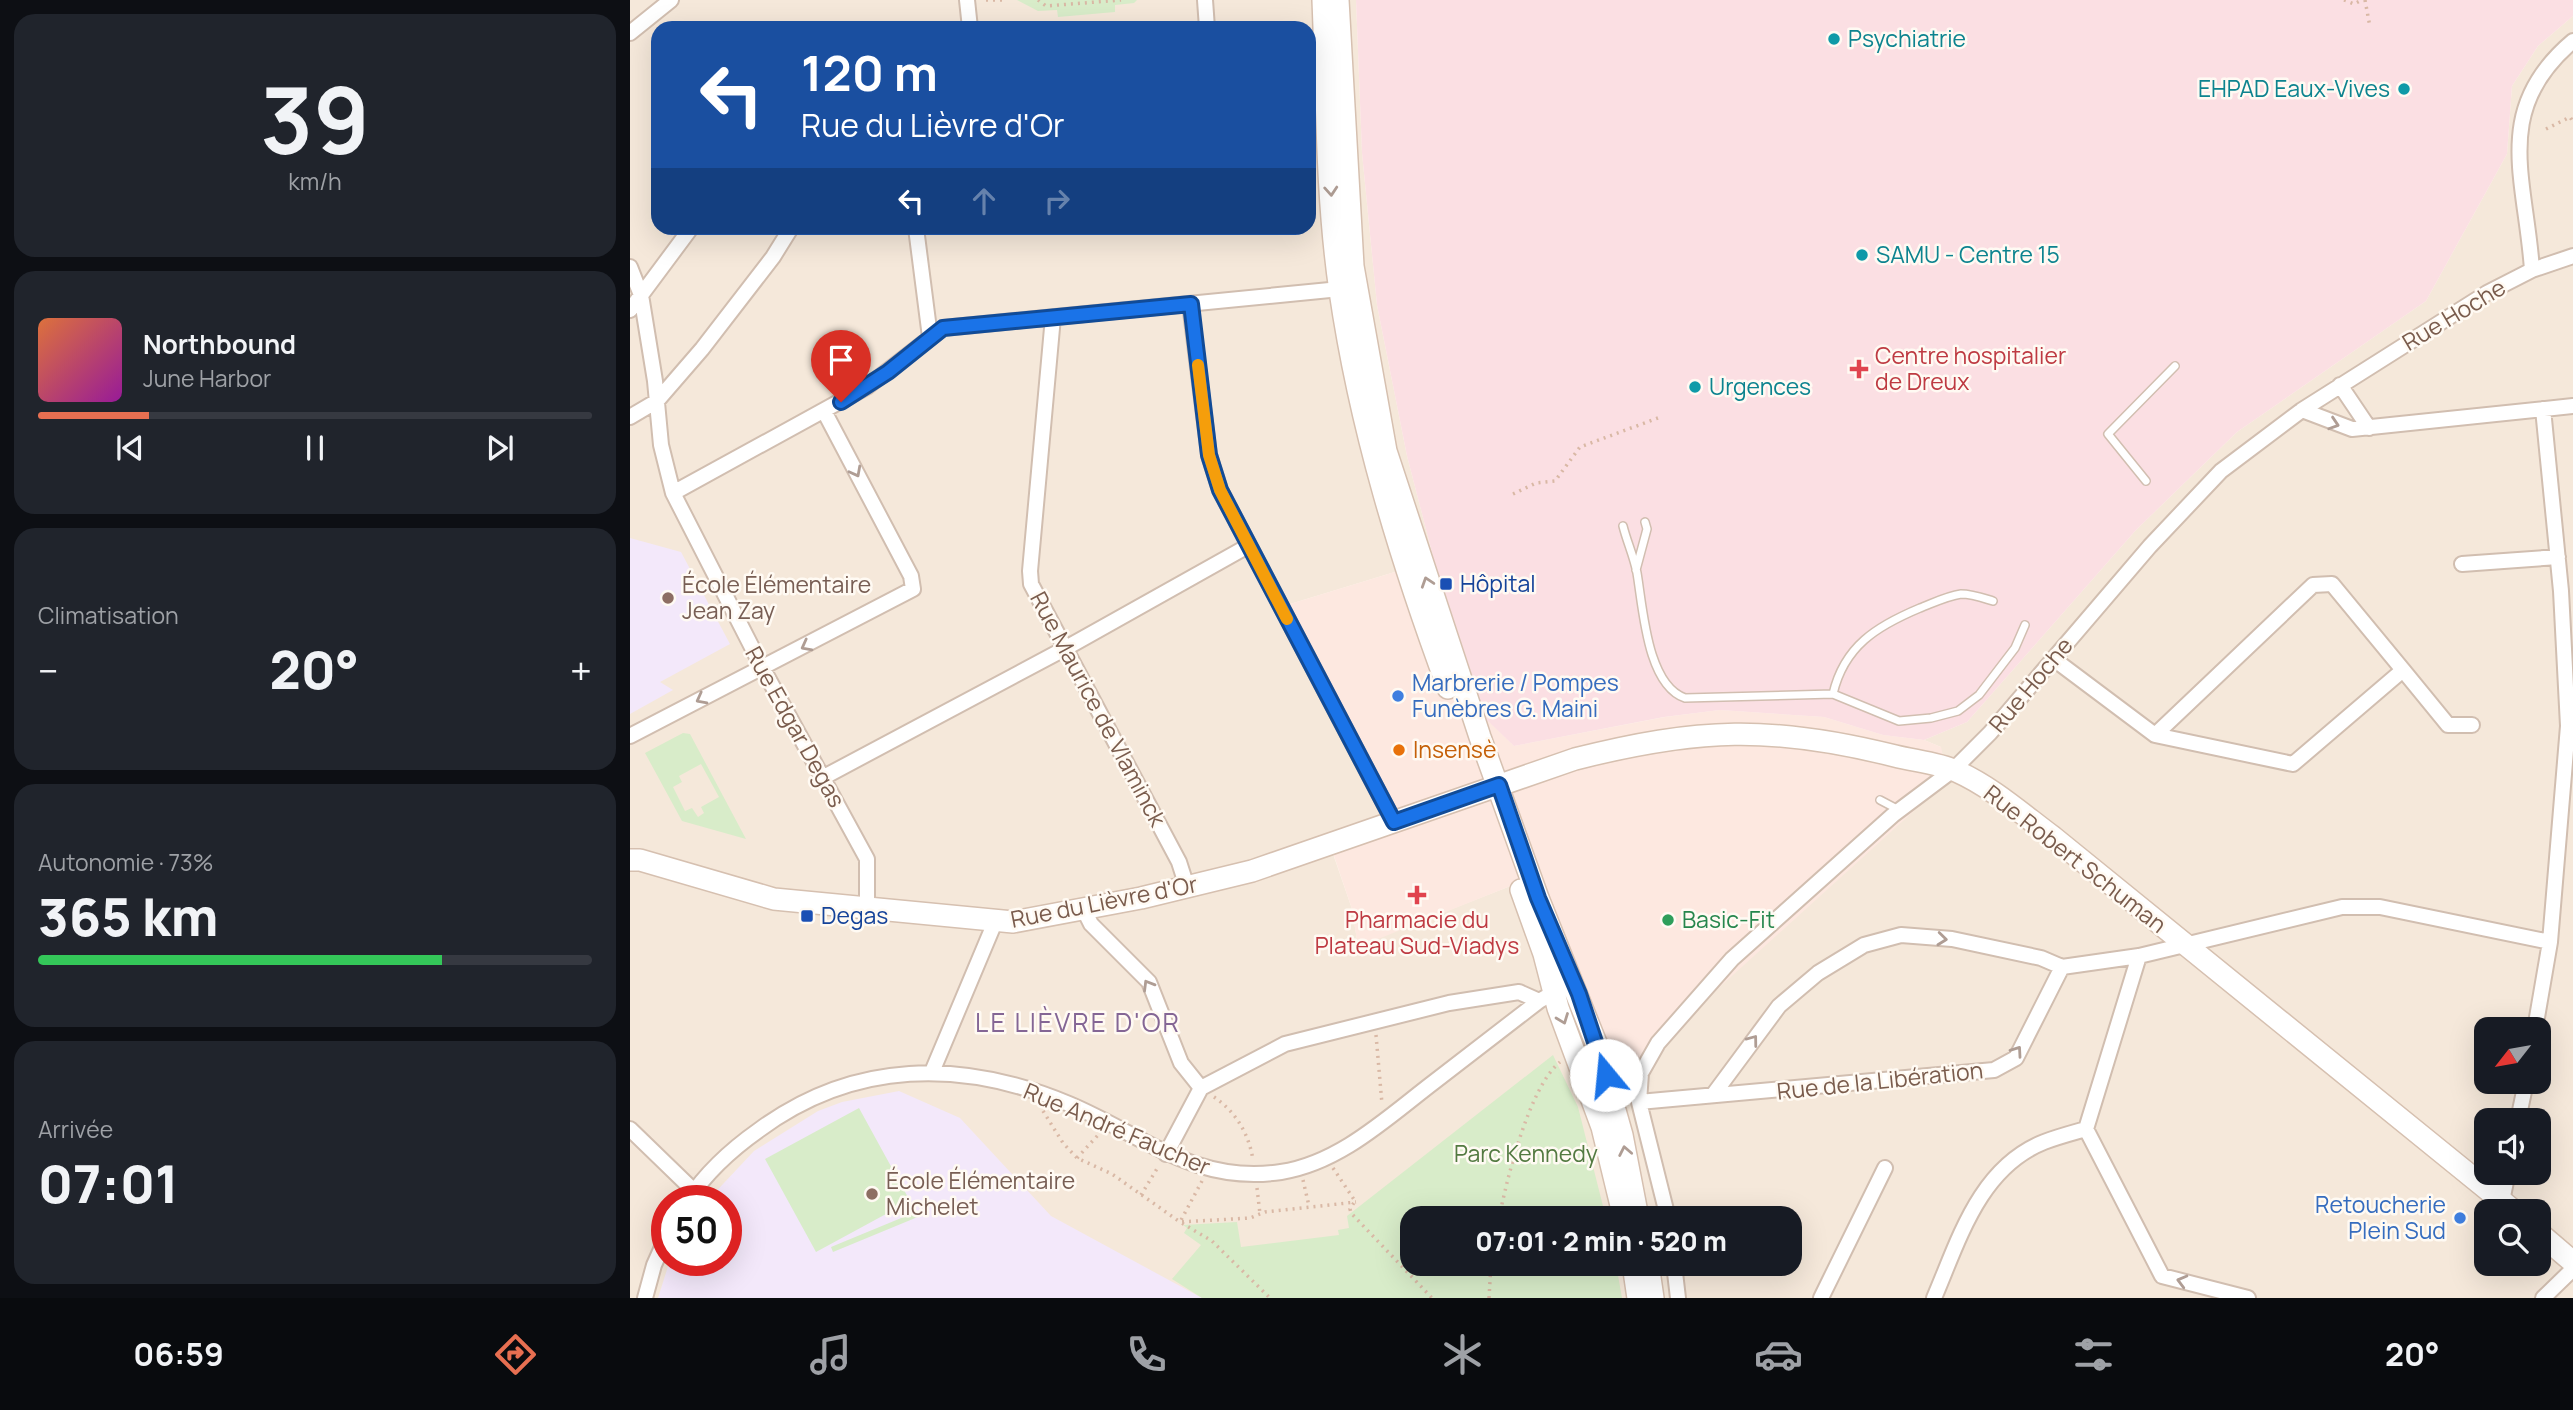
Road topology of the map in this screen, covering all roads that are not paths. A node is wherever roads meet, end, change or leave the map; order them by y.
1 (671, 0) edge
2 (967, 0) edge
3 (1205, 0) edge
4 (1323, 0) edge
5 (1338, 0) edge
6 (969, 21) edge
7 (1206, 21) edge
8 (630, 33) edge
9 (2573, 41) edge
10 (686, 235) edge
11 (787, 235) edge
12 (917, 235) edge
13 (2573, 256) edge
14 (630, 267) edge
15 (2532, 270) junction
16 (1349, 288) junction
17 (641, 295) junction
18 (1191, 304) junction
19 (630, 310) edge
20 (1053, 317) junction
21 (930, 337) junction
22 (2175, 366) dead end
23 (2340, 385) junction
24 (657, 401) junction
25 (2573, 406) edge
26 (2302, 410) junction
27 (2543, 410) junction
28 (824, 411) junction
29 (630, 417) edge
30 (2369, 428) junction
31 (2146, 481) dead end
32 (673, 493) junction
33 (1645, 522) dead end
34 (1623, 526) dead end
35 (1248, 545) junction
36 (2558, 557) junction
37 (2462, 564) dead end
38 (1636, 570) junction
39 (1993, 601) dead end
40 (2025, 625) dead end
41 (1066, 649) junction
42 (2055, 660) junction
43 (762, 667) junction
44 (2403, 670) junction
45 (1833, 694) junction
46 (2472, 725) dead end
47 (2155, 735) junction
48 (630, 736) edge
49 (1953, 770) junction
50 (822, 778) junction
51 (1492, 787) junction
52 (1880, 800) dead end
53 (1899, 810) junction
54 (1394, 822) junction
55 (630, 860) edge
56 (1187, 887) junction
57 (867, 908) junction
58 (1083, 908) junction
59 (995, 922) junction
60 (2550, 942) junction
61 (2184, 946) junction
62 (2138, 956) junction
63 (2062, 967) junction
64 (1574, 983) junction
65 (1546, 996) junction
66 (2537, 1017) edge
67 (932, 1072) junction
68 (1201, 1088) junction
69 (1713, 1095) junction
70 (1639, 1102) junction
71 (630, 1129) edge
72 (2086, 1129) junction
73 (1166, 1154) junction
74 (1885, 1168) dead end
75 (681, 1185) edge
76 (701, 1185) edge
77 (2499, 1199) edge
78 (1621, 1206) edge
79 (1636, 1206) edge
80 (1665, 1206) edge
81 (2551, 1243) edge
82 (2573, 1262) edge
83 (2573, 1269) edge
84 (651, 1276) edge
85 (1635, 1276) edge
86 (1650, 1276) edge
87 (1675, 1276) edge
88 (645, 1298) edge
89 (1638, 1298) edge
90 (1653, 1298) edge
91 (1678, 1298) edge
92 (1821, 1298) edge
93 (1934, 1298) edge
94 (2248, 1298) edge
95 (2543, 1298) edge

1 - 8 street
2 - 6 street
3 - 7 street
4 -> 16 main road
5 - 16 main road
9 - 15 street
10 - 17 street
11 - 24 street
12 - 21 street
13 - 15 street, Rue Hoche
14 - 17 street, Rue Edgar Degas
15 - 23 street, Rue Hoche
16 - 18 street
51 -> 16 main road
16 - 51 main road
17 - 19 street
17 - 24 street, Rue Edgar Degas
18 - 20 street
18 - 35 street
20 - 21 street
20 - 41 street, Rue Maurice de Vlaminck
21 - 28 street
22 - 31 lane
23 - 26 street, Rue Hoche
23 - 30 street
24 - 29 street
24 - 32 street, Rue Edgar Degas
25 - 27 street
26 -> 30 street
26 - 42 street, Rue Hoche
27 - 30 street
27 - 36 street
28 - 32 street
28 -> 43 street
32 - 43 street, Rue Edgar Degas
33 - 38 lane
34 - 38 lane
35 - 41 street
35 - 54 street
36 - 37 street
36 - 60 street
38 - 45 lane
39 - 45 lane
40 - 45 lane
41 - 50 street
41 - 56 street, Rue Maurice de Vlaminck
42 - 47 street
42 - 49 street, Rue Hoche
43 -> 48 street
43 - 50 street, Rue Edgar Degas
44 - 46 street
44 - 47 street
44 - 47 street
49 - 51 main road, Rue Robert Schuman
49 - 53 street, Rue Hoche
49 - 61 main road, Rue Robert Schuman
50 - 57 street, Rue Edgar Degas
51 - 54 main road, Rue du Lièvre d'Or
51 - 64 main road
51 - 65 main road
52 - 53 lane
53 - 70 street, Rue Hoche
54 - 56 main road, Rue du Lièvre d'Or
55 - 57 main road, Rue du Lièvre d'Or
56 - 58 main road, Rue du Lièvre d'Or
57 - 59 main road, Rue du Lièvre d'Or
58 - 59 main road, Rue du Lièvre d'Or
68 -> 58 street
59 - 67 street
60 - 61 street
60 - 66 street
61 - 62 street
61 - 77 main road, Rue Robert Schuman
62 - 63 street
62 - 72 street
69 -> 63 street, Rue de la Libération
69 -> 63 street
64 - 65 street, Rue André Faucher
79 -> 64 main road
65 - 68 street
65 - 73 street, Rue André Faucher
65 -> 78 main road
67 - 73 street, Rue André Faucher
67 - 76 street, Rue André Faucher
68 - 73 street
69 - 70 street, Rue de la Libération
70 - 80 street, Rue Hoche
71 - 75 street
72 - 93 street
94 -> 72 street
74 - 92 street
81 - 82 main road
83 - 95 street
84 - 88 street
85 - 89 main road
86 - 90 main road
87 - 91 street

